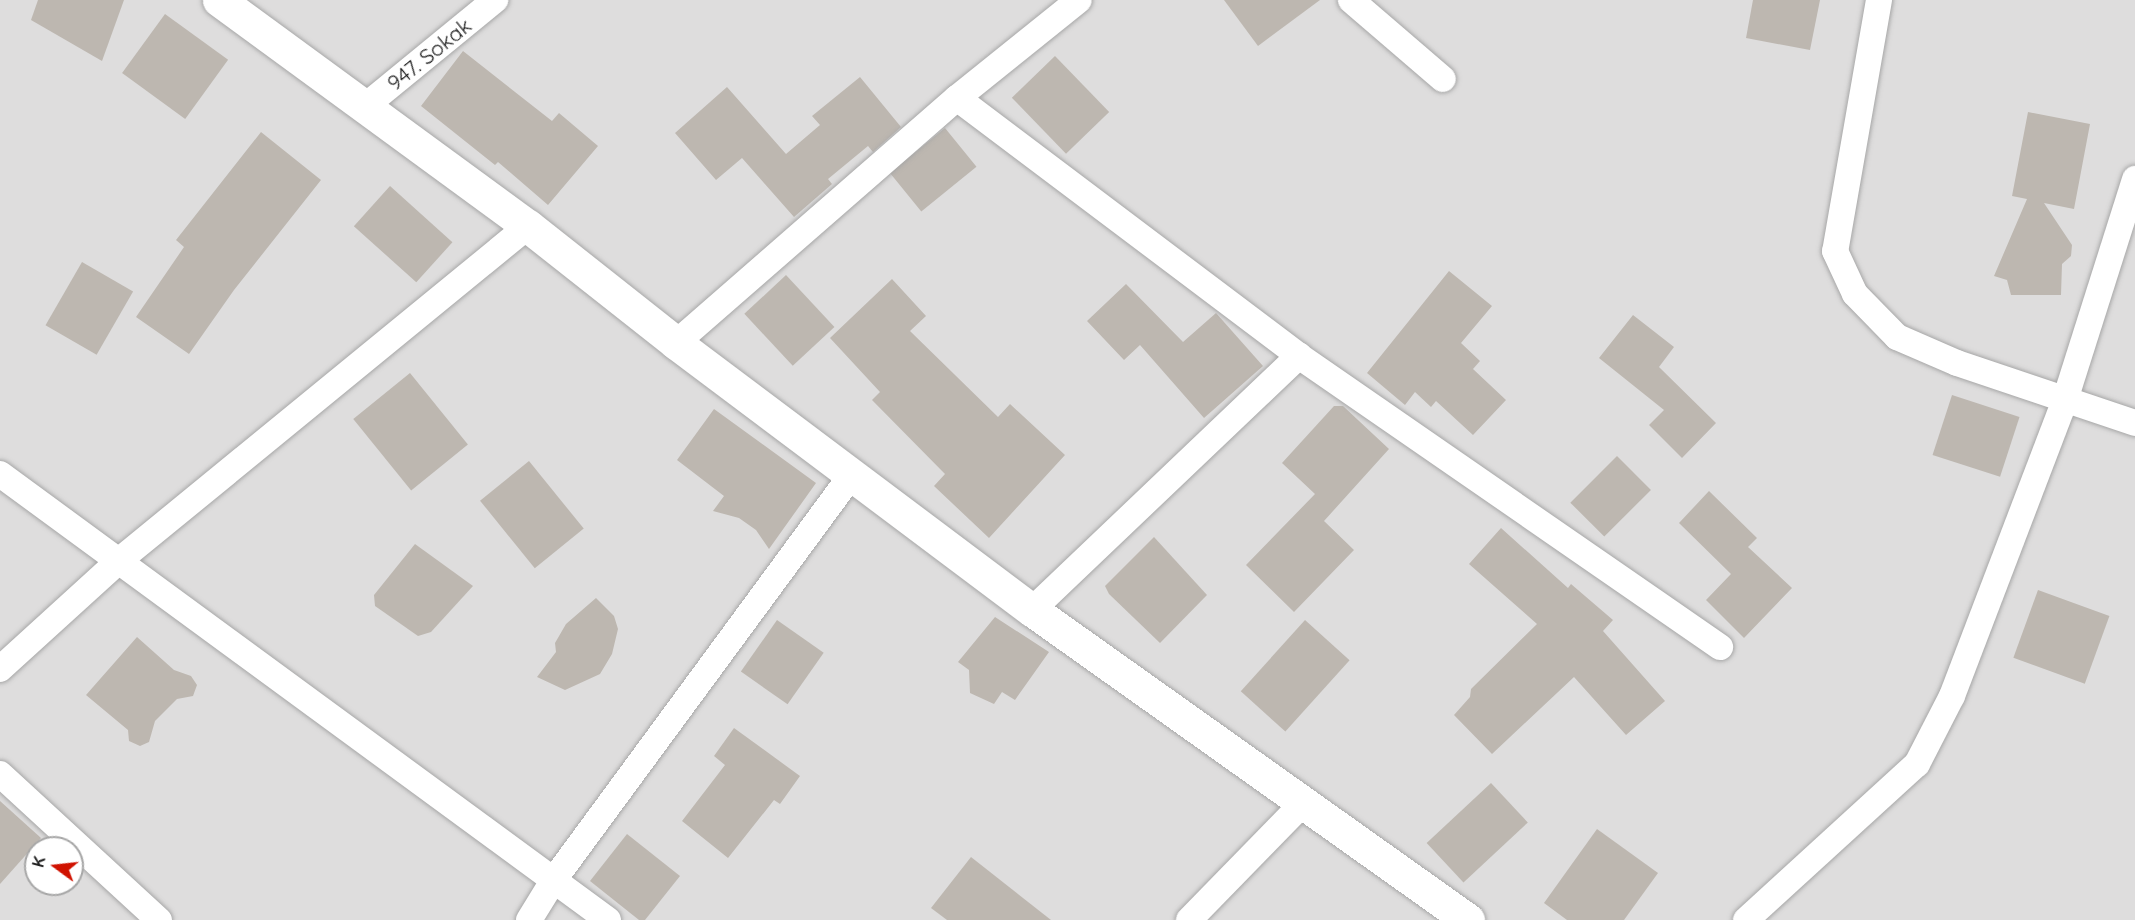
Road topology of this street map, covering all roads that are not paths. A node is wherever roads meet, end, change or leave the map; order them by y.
1 (219, 0) edge
2 (495, 0) edge
3 (1079, 0) edge
4 (1352, 0) edge
5 (1879, 0) edge
6 (1443, 79) dead end
7 (957, 98) junction
8 (363, 108) junction
9 (2135, 179) edge
10 (528, 226) junction
11 (676, 343) junction
12 (1299, 356) junction
13 (2065, 400) junction
14 (2135, 423) edge
15 (853, 473) junction
16 (0, 474) edge
17 (121, 559) junction
18 (1032, 610) junction
19 (1720, 647) dead end
20 (0, 669) edge
21 (0, 774) edge
22 (1304, 802) junction
23 (554, 881) junction
24 (159, 920) edge
25 (529, 920) edge
26 (608, 920) edge
27 (1189, 920) edge
28 (1467, 920) edge
29 (1746, 920) edge

1 - 8 street
2 - 8 street, 947. Sokak
3 - 7 street
4 - 6 street
5 - 13 street
7 - 11 street
7 - 12 street
8 - 10 street
9 - 13 street
10 - 11 street
10 - 17 street
11 - 15 street
12 - 18 street
12 - 19 street
13 - 14 street
13 - 29 street
15 - 18 street
15 - 23 street
16 - 17 street
17 - 20 street
17 - 23 street
18 - 22 street
21 - 24 street
22 - 27 street
22 - 28 street
23 - 25 street
23 - 26 street

